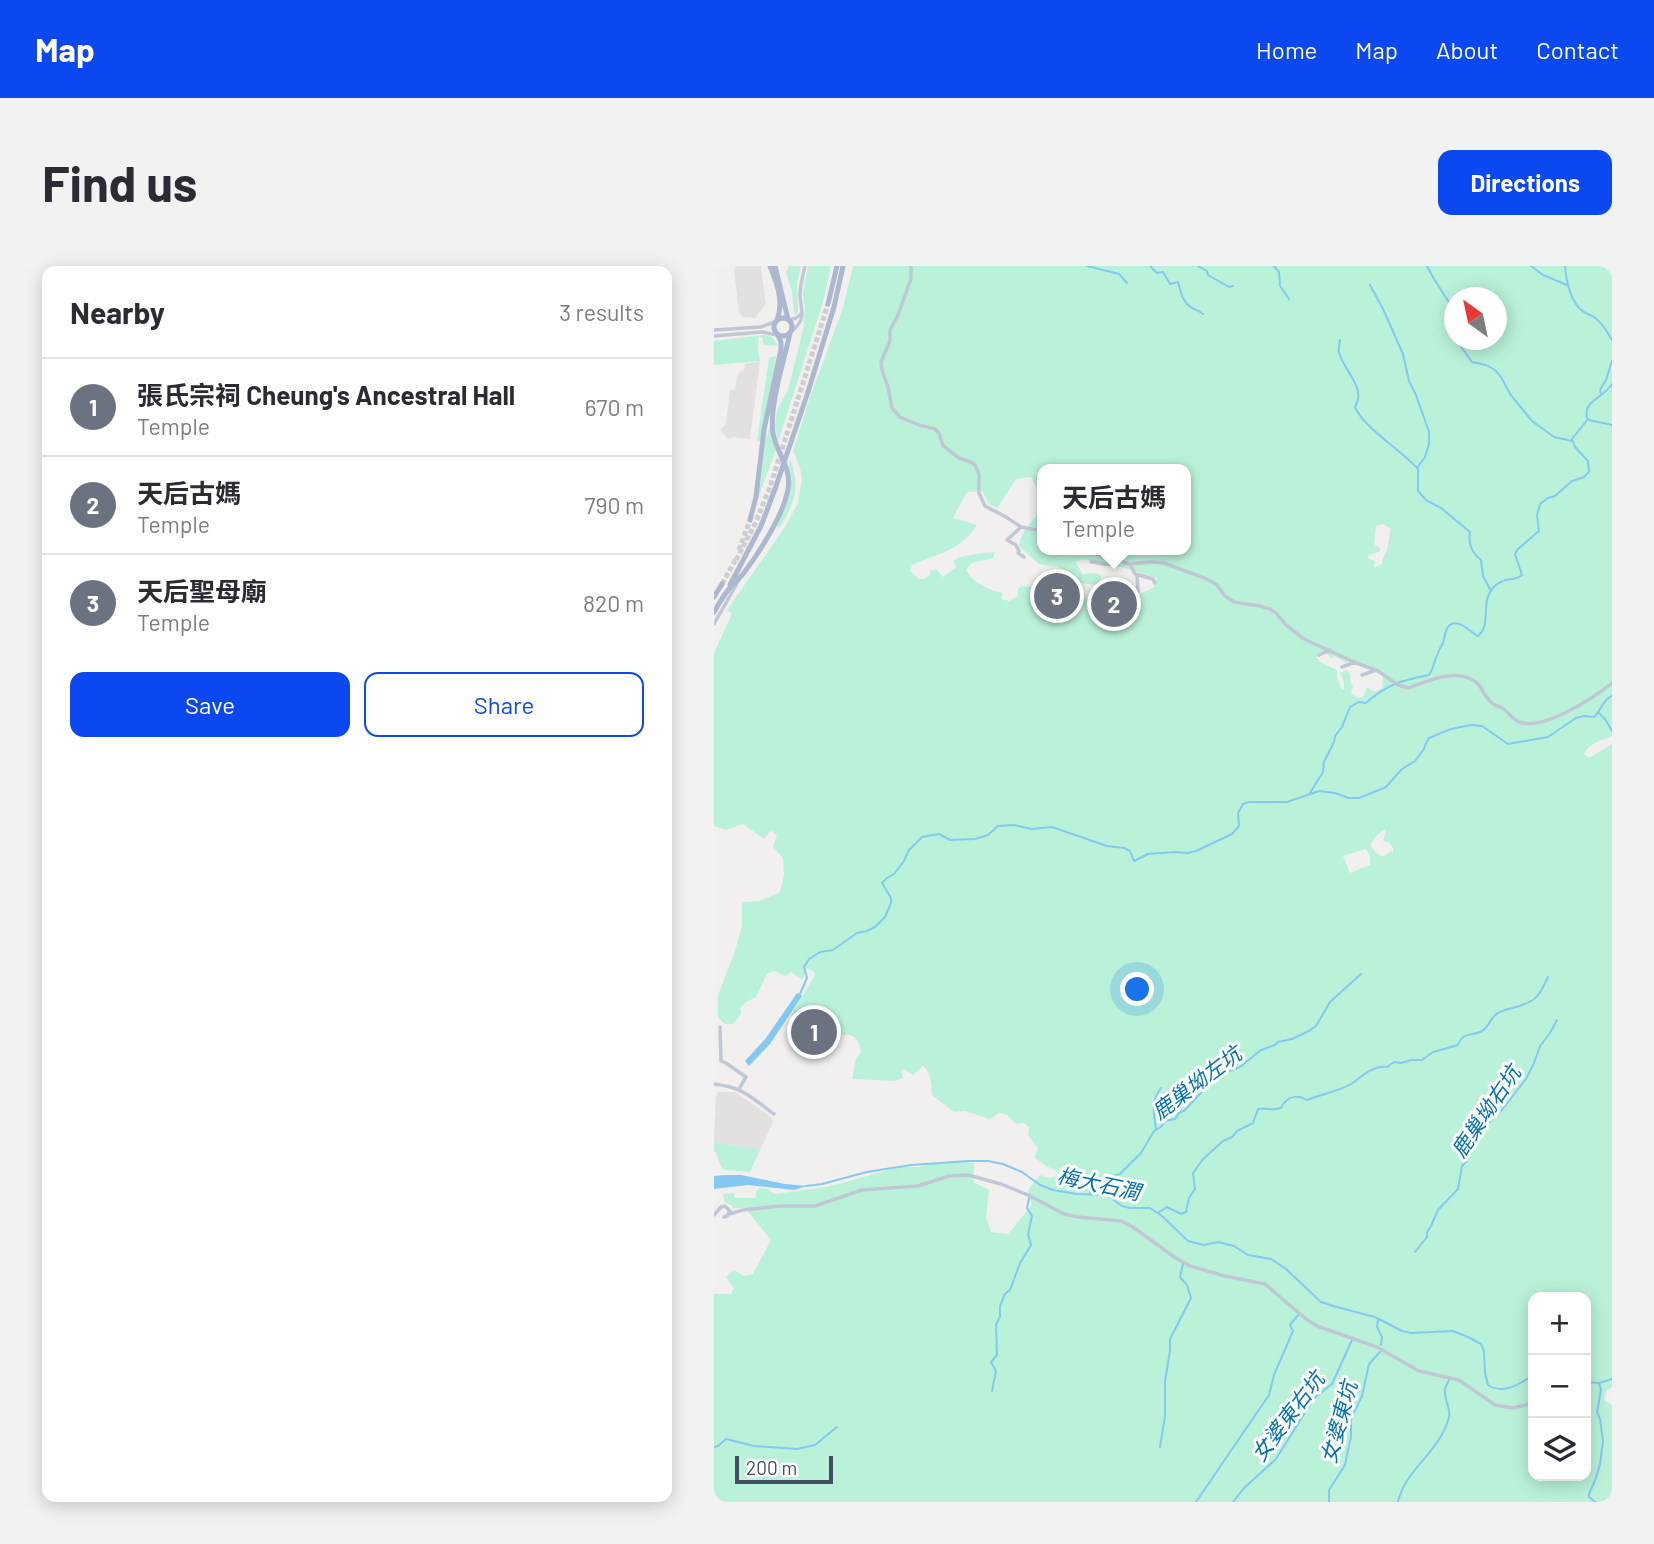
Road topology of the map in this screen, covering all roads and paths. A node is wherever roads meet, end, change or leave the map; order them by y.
1 (772, 266) edge
2 (805, 266) edge
3 (837, 266) edge
4 (844, 266) edge
5 (911, 266) edge
6 (828, 304) tunnel mouth
7 (802, 311) junction
8 (789, 319) junction
9 (777, 320) junction
10 (714, 330) edge
11 (791, 332) junction
12 (778, 335) junction
13 (714, 336) edge
14 (750, 520) tunnel mouth
15 (1021, 527) junction
16 (1037, 530) edge
17 (1100, 555) edge
18 (1024, 557) dead end
19 (1117, 561) junction
20 (1091, 562) dead end
21 (1130, 564) junction
22 (743, 574) junction
23 (1137, 575) junction
24 (1155, 583) dead end
25 (722, 584) tunnel mouth
26 (727, 591) junction
27 (1138, 592) dead end
28 (714, 597) edge
29 (714, 612) edge
30 (714, 624) edge
31 (1330, 650) junction
32 (1318, 655) dead end
33 (1355, 662) junction
34 (1342, 667) dead end
35 (1376, 670) junction
36 (1362, 675) dead end
37 (1612, 683) edge
38 (720, 1027) dead end
39 (714, 1084) edge
40 (738, 1089) junction
41 (774, 1115) dead end
42 (728, 1208) junction
43 (719, 1209) junction
44 (743, 1210) junction
45 (714, 1216) edge
46 (726, 1216) junction
47 (1528, 1404) edge

1 - 8 main road
1 - 9 main road
2 - 7 street
3 - 6 main road
4 - 26 main road, bridge
5 - 15 street
7 - 8 street
7 - 11 street
8 - 9 main road
8 - 11 main road
9 - 10 street
9 - 12 main road
11 - 12 main road
11 - 22 main road
12 - 13 street
12 - 14 main road
15 - 16 street
15 - 18 street
17 - 19 street
19 - 20 street
19 - 21 street
21 - 23 street
21 - 31 street
22 - 26 main road
22 - 30 street
23 - 24 street
23 - 27 street
25 - 28 main road
26 - 29 main road
31 - 32 street
31 - 33 street
33 - 34 street
33 - 35 street
35 - 36 street
35 - 37 street
38 - 40 street
39 - 40 street
40 - 41 street
42 - 43 street
42 - 44 street
42 - 46 street
43 - 45 street
43 - 46 street
44 - 46 street
44 - 47 street
45 - 46 street

